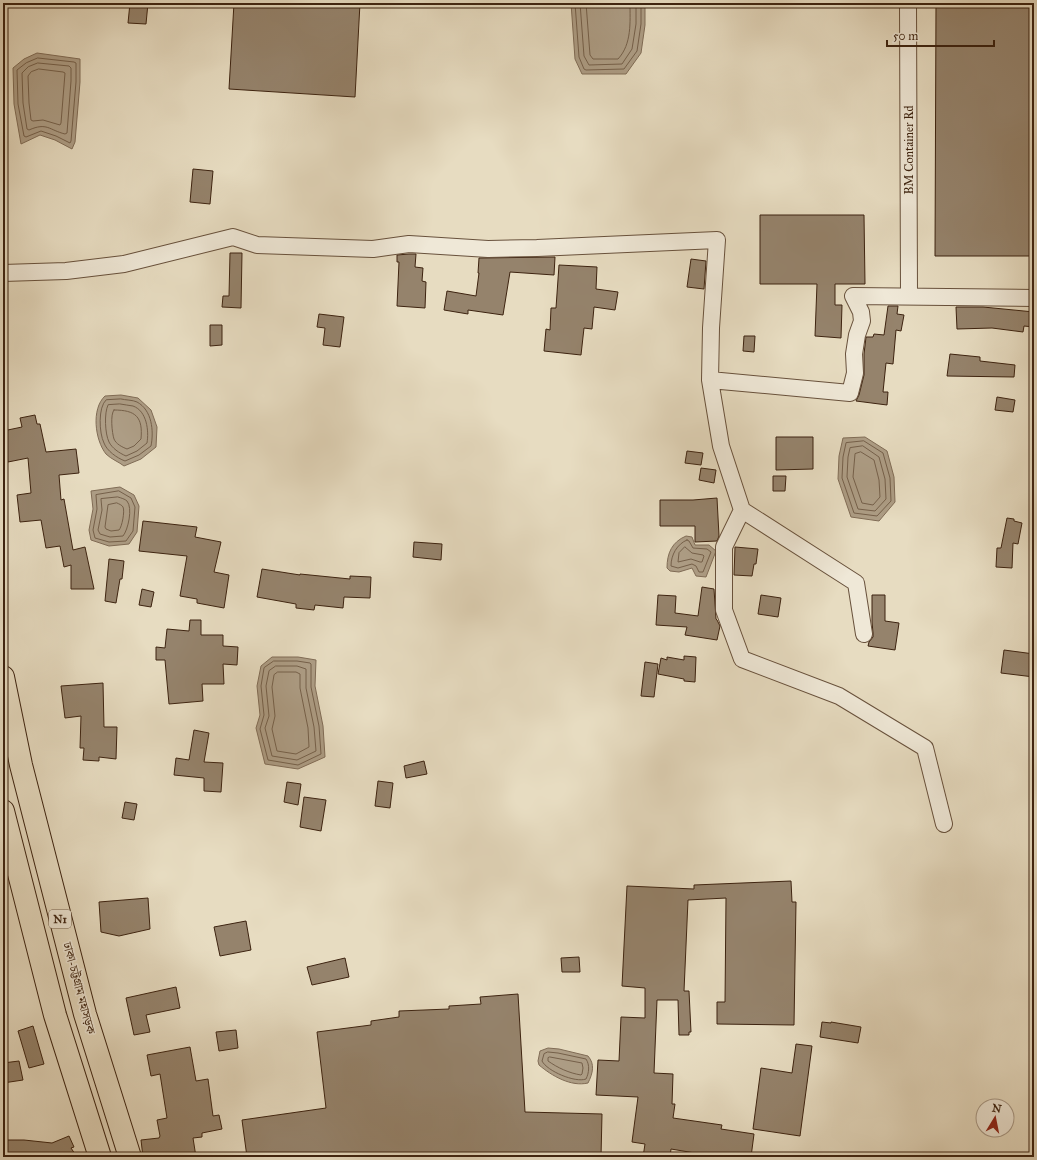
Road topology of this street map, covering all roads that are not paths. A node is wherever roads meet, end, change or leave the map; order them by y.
1 (908, 3) edge
2 (3, 273) edge
3 (909, 296) junction
4 (1034, 298) edge
5 (710, 380) junction
6 (742, 510) junction
7 (864, 634) dead end
8 (3, 677) edge
9 (3, 811) edge
10 (944, 824) dead end
11 (100, 1157) edge
12 (130, 1157) edge

1 - 3 street, BM Container Rd
2 - 5 street
3 - 4 street
3 - 5 street
5 - 6 street
6 - 7 street
6 - 10 street
8 - 12 highway, ঢাকা-চট্টগ্রাম মহাসড়ক / N1
9 - 11 highway, N1

